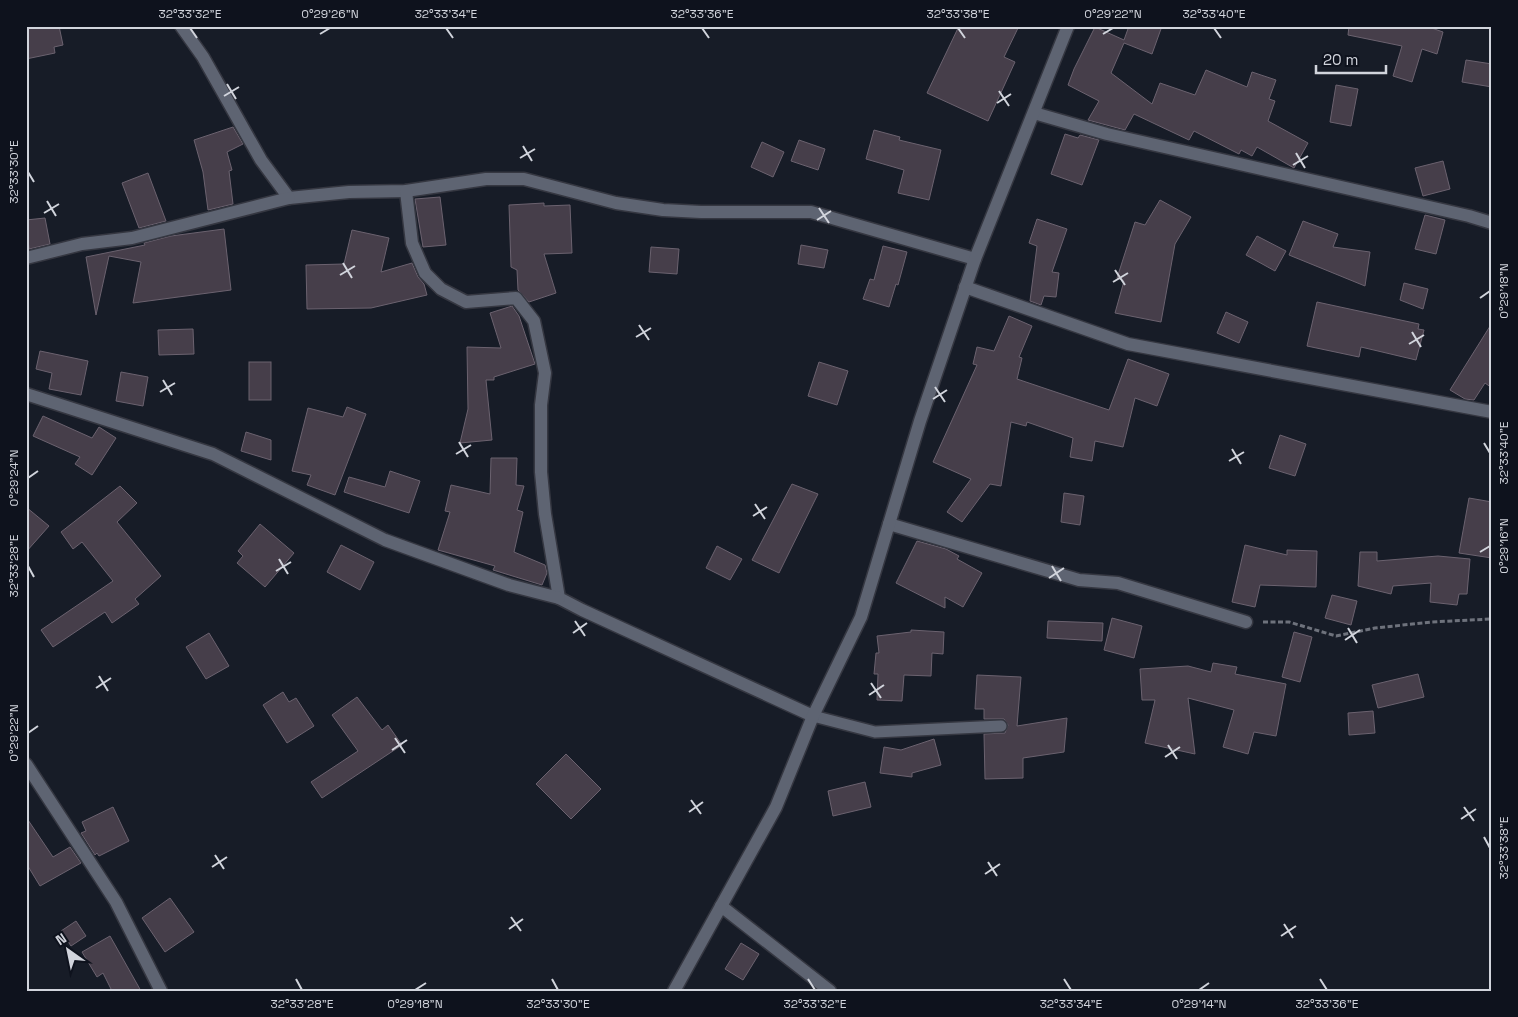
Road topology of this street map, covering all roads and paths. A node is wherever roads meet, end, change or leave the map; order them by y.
1 (181, 26) edge
2 (1068, 26) edge
3 (1034, 113) junction
4 (406, 191) junction
5 (289, 198) junction
6 (1492, 223) edge
7 (26, 258) edge
8 (975, 259) junction
9 (966, 287) junction
10 (26, 394) edge
11 (1492, 412) edge
12 (889, 524) junction
13 (559, 598) junction
14 (1492, 620) edge
15 (1246, 622) joint
16 (813, 716) junction
17 (1001, 726) dead end
18 (26, 764) edge
19 (722, 906) junction
20 (161, 991) edge
21 (674, 991) edge
22 (830, 991) edge

1 - 5 street
2 - 3 street
3 - 6 street
3 - 8 street
4 - 5 street
4 - 8 street
4 - 13 street
5 - 7 street
8 - 9 street
9 - 11 street
9 - 12 street
10 - 13 street
12 - 15 street
12 - 16 street
13 - 16 street
14 - 15 path
16 - 17 lane
16 - 19 street
18 - 20 street
19 - 21 street
19 - 22 street

